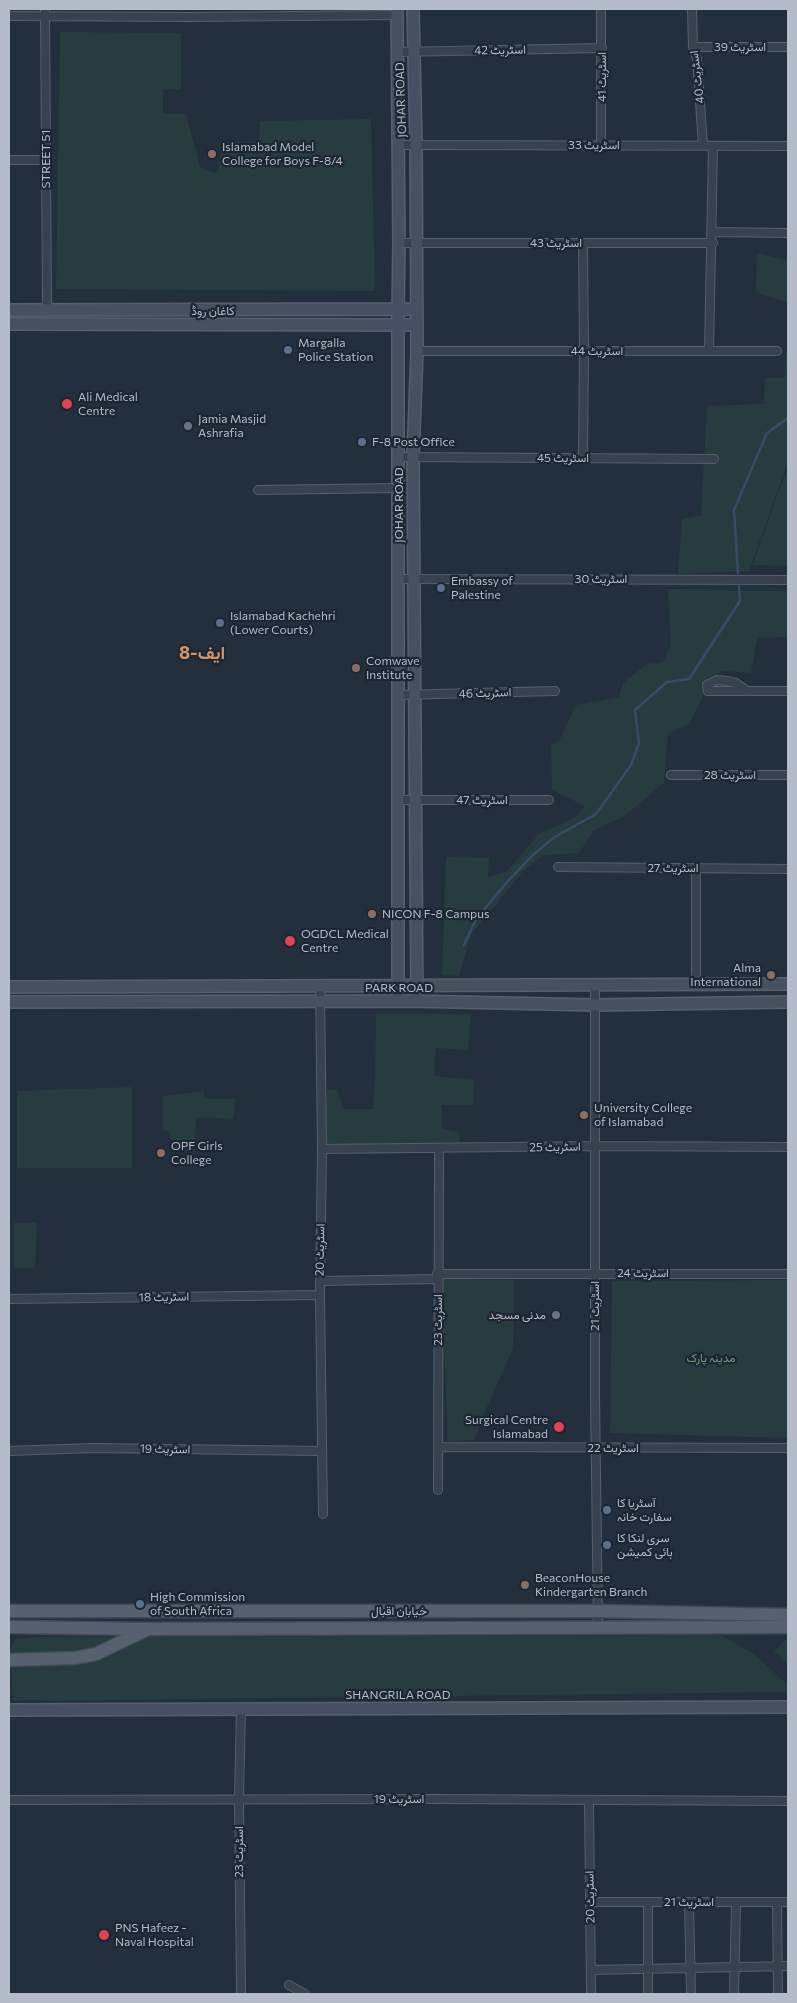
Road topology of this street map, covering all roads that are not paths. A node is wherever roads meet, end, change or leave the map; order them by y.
1 (189, 9) edge
2 (413, 9) edge
3 (601, 9) edge
4 (692, 9) edge
5 (45, 12) edge
6 (397, 12) edge
7 (9, 16) edge
8 (189, 17) junction
9 (788, 47) edge
10 (602, 48) junction
11 (693, 48) junction
12 (397, 52) junction
13 (413, 52) junction
14 (416, 144) junction
15 (602, 144) junction
16 (399, 145) junction
17 (703, 146) junction
18 (713, 146) junction
19 (788, 146) edge
20 (9, 160) edge
21 (46, 160) junction
22 (713, 232) junction
23 (788, 233) edge
24 (416, 242) junction
25 (583, 243) junction
26 (713, 243) junction
27 (399, 244) junction
28 (336, 309) junction
29 (398, 309) junction
30 (416, 309) junction
31 (9, 310) edge
32 (46, 310) junction
33 (150, 310) junction
34 (9, 324) edge
35 (150, 324) junction
36 (336, 324) junction
37 (398, 324) junction
38 (416, 325) junction
39 (416, 351) junction
40 (584, 351) junction
41 (709, 351) junction
42 (777, 351) dead end
43 (398, 457) junction
44 (413, 457) junction
45 (583, 458) junction
46 (714, 460) dead end
47 (398, 488) junction
48 (258, 490) dead end
49 (398, 579) junction
50 (414, 579) junction
51 (788, 580) edge
52 (555, 691) dead end
53 (747, 691) dead end
54 (788, 691) edge
55 (398, 695) junction
56 (414, 695) junction
57 (672, 775) dead end
58 (788, 775) edge
59 (398, 800) junction
60 (415, 800) junction
61 (549, 800) dead end
62 (558, 867) dead end
63 (696, 868) junction
64 (788, 869) edge
65 (696, 984) junction
66 (788, 984) edge
67 (416, 985) junction
68 (595, 985) junction
69 (320, 986) junction
70 (398, 986) junction
71 (9, 987) edge
72 (398, 1001) junction
73 (417, 1001) junction
74 (9, 1002) edge
75 (320, 1002) junction
76 (788, 1002) edge
77 (595, 1005) junction
78 (595, 1146) junction
79 (788, 1146) edge
80 (438, 1148) junction
81 (322, 1149) junction
82 (595, 1273) junction
83 (788, 1274) edge
84 (437, 1276) junction
85 (320, 1281) junction
86 (320, 1296) junction
87 (9, 1298) edge
88 (438, 1447) junction
89 (596, 1448) junction
90 (788, 1448) edge
91 (9, 1451) edge
92 (322, 1451) junction
93 (438, 1490) dead end
94 (323, 1514) dead end
95 (9, 1611) edge
96 (597, 1611) junction
97 (788, 1615) edge
98 (9, 1627) edge
99 (598, 1627) junction
100 (788, 1627) edge
101 (148, 1629) junction
102 (9, 1660) edge
103 (788, 1707) edge
104 (241, 1709) junction
105 (9, 1710) edge
106 (239, 1799) junction
107 (9, 1800) edge
108 (589, 1800) junction
109 (788, 1801) edge
110 (590, 1902) junction
111 (648, 1902) junction
112 (690, 1902) junction
113 (736, 1902) junction
114 (777, 1902) junction
115 (788, 1902) edge
116 (777, 1966) junction
117 (788, 1966) edge
118 (735, 1967) junction
119 (690, 1968) junction
120 (648, 1969) junction
121 (591, 1970) junction
122 (289, 1986) dead end
123 (241, 1994) edge
124 (305, 1994) edge
125 (591, 1994) edge
126 (648, 1994) edge
127 (691, 1994) edge
128 (734, 1994) edge
129 (778, 1994) edge

1 - 8 street
2 - 13 street, JOHAR ROAD
3 - 10 street, اسٹریٹ 41
4 - 11 street, اسٹریٹ 40
5 - 7 street
5 - 8 street
5 - 21 street, STREET 51
6 - 8 street
6 - 12 street, JOHAR ROAD
9 - 11 street, اسٹریٹ 39
10 - 13 street, اسٹریٹ 42
10 - 15 street, اسٹریٹ 41
11 - 17 street, اسٹریٹ 40
12 - 13 street, اسٹریٹ 42
12 - 16 street, JOHAR ROAD
13 - 14 street, JOHAR ROAD
14 - 15 street, اسٹریٹ 33
14 - 16 street, اسٹریٹ 33
14 - 24 street, JOHAR ROAD
15 - 17 street, اسٹریٹ 33
16 - 27 street, JOHAR ROAD
17 - 18 street, اسٹریٹ 33
18 - 19 street, اسٹریٹ 33
18 - 22 street
20 - 21 street
21 - 32 street, STREET 51
22 - 23 street
22 - 26 street
24 - 25 street, اسٹریٹ 43
24 - 27 street, اسٹریٹ 43
24 - 30 street, JOHAR ROAD
25 - 26 street, اسٹریٹ 43
25 - 40 street
26 - 41 street
27 - 29 street, JOHAR ROAD
28 - 29 street, کاغان روڈ
28 - 33 street, کاغان روڈ
28 - 36 street
29 - 30 street, کاغان روڈ
29 - 37 street, JOHAR ROAD
30 - 38 street, JOHAR ROAD
31 - 32 street, کاغان روڈ
32 - 33 street, کاغان روڈ
33 - 35 street
34 - 35 street, کاغان روڈ
35 - 36 street, کاغان روڈ
36 - 37 street, کاغان روڈ
37 - 38 street, کاغان روڈ
37 - 43 street, JOHAR ROAD
38 - 39 street, JOHAR ROAD
39 - 40 street, اسٹریٹ 44
39 - 44 street, JOHAR ROAD
40 - 41 street, اسٹریٹ 44
40 - 45 street
41 - 42 street, اسٹریٹ 44
43 - 44 street, اسٹریٹ 45
43 - 47 street, JOHAR ROAD
44 - 45 street, اسٹریٹ 45
44 - 50 street, JOHAR ROAD
45 - 46 street, اسٹریٹ 45
47 - 48 street
47 - 49 street, JOHAR ROAD
49 - 50 street, اسٹریٹ 30
49 - 55 street, JOHAR ROAD
50 - 51 street, اسٹریٹ 30
50 - 56 street, JOHAR ROAD
52 - 56 street, اسٹریٹ 46
53 - 54 street
55 - 56 street, اسٹریٹ 46
55 - 59 street, JOHAR ROAD
56 - 60 street, JOHAR ROAD
57 - 58 street, اسٹریٹ 28
59 - 60 street, اسٹریٹ 47
59 - 70 street, JOHAR ROAD
60 - 61 street, اسٹریٹ 47
60 - 67 street, JOHAR ROAD
62 - 63 street, اسٹریٹ 27
63 - 64 street, اسٹریٹ 27
63 - 65 street
65 - 66 street, PARK ROAD
65 - 68 street, PARK ROAD
67 - 68 street, PARK ROAD
67 - 70 street, PARK ROAD
67 - 73 street, JOHAR ROAD
68 - 77 street, اسٹریٹ 21
69 - 70 street, PARK ROAD
69 - 71 street, PARK ROAD
69 - 75 street, اسٹریٹ 20
70 - 72 street, JOHAR ROAD
72 - 73 street, PARK ROAD
72 - 75 street, PARK ROAD
73 - 77 street, PARK ROAD
74 - 75 street, PARK ROAD
75 - 81 street, اسٹریٹ 20
76 - 77 street, PARK ROAD
77 - 78 street, اسٹریٹ 21
78 - 79 street, اسٹریٹ 25
78 - 80 street, اسٹریٹ 25
78 - 82 street, اسٹریٹ 21
80 - 81 street, اسٹریٹ 25
80 - 84 street, اسٹریٹ 23
81 - 85 street, اسٹریٹ 20
82 - 83 street, اسٹریٹ 24
82 - 84 street, اسٹریٹ 24
82 - 89 street, اسٹریٹ 21
84 - 85 street, اسٹریٹ 24
84 - 88 street, اسٹریٹ 23
85 - 86 street, اسٹریٹ 20
86 - 87 street, اسٹریٹ 18
86 - 92 street, اسٹریٹ 20
88 - 89 street, اسٹریٹ 22
88 - 93 street, اسٹریٹ 23
89 - 90 street, اسٹریٹ 22
89 - 96 street, اسٹریٹ 21
91 - 92 street, اسٹریٹ 19
92 - 94 street, اسٹریٹ 20
95 - 96 main road, خیابان اقبال
96 - 97 main road, خیابان اقبال
96 - 99 street, اسٹریٹ 21
98 - 101 main road, خیابان اقبال
99 - 100 main road, خیابان اقبال
99 - 101 main road, خیابان اقبال
101 - 102 main road
103 - 104 street, SHANGRILA ROAD
104 - 105 street, SHANGRILA ROAD
104 - 106 street, اسٹریٹ 23
106 - 107 street, اسٹریٹ 19
106 - 108 street, اسٹریٹ 19
106 - 123 street, اسٹریٹ 23
108 - 109 street, اسٹریٹ 19
108 - 110 street, اسٹریٹ 20
110 - 111 street, اسٹریٹ 21
110 - 121 street, اسٹریٹ 20
111 - 112 street, اسٹریٹ 21
111 - 120 street
112 - 113 street, اسٹریٹ 21
112 - 119 street
113 - 114 street, اسٹریٹ 21
113 - 118 street
114 - 115 street, اسٹریٹ 21
114 - 116 street
116 - 117 street
116 - 118 street
116 - 129 street
118 - 119 street
118 - 128 street
119 - 120 street
119 - 127 street
120 - 121 street
120 - 126 street
121 - 125 street, اسٹریٹ 20
122 - 124 street

